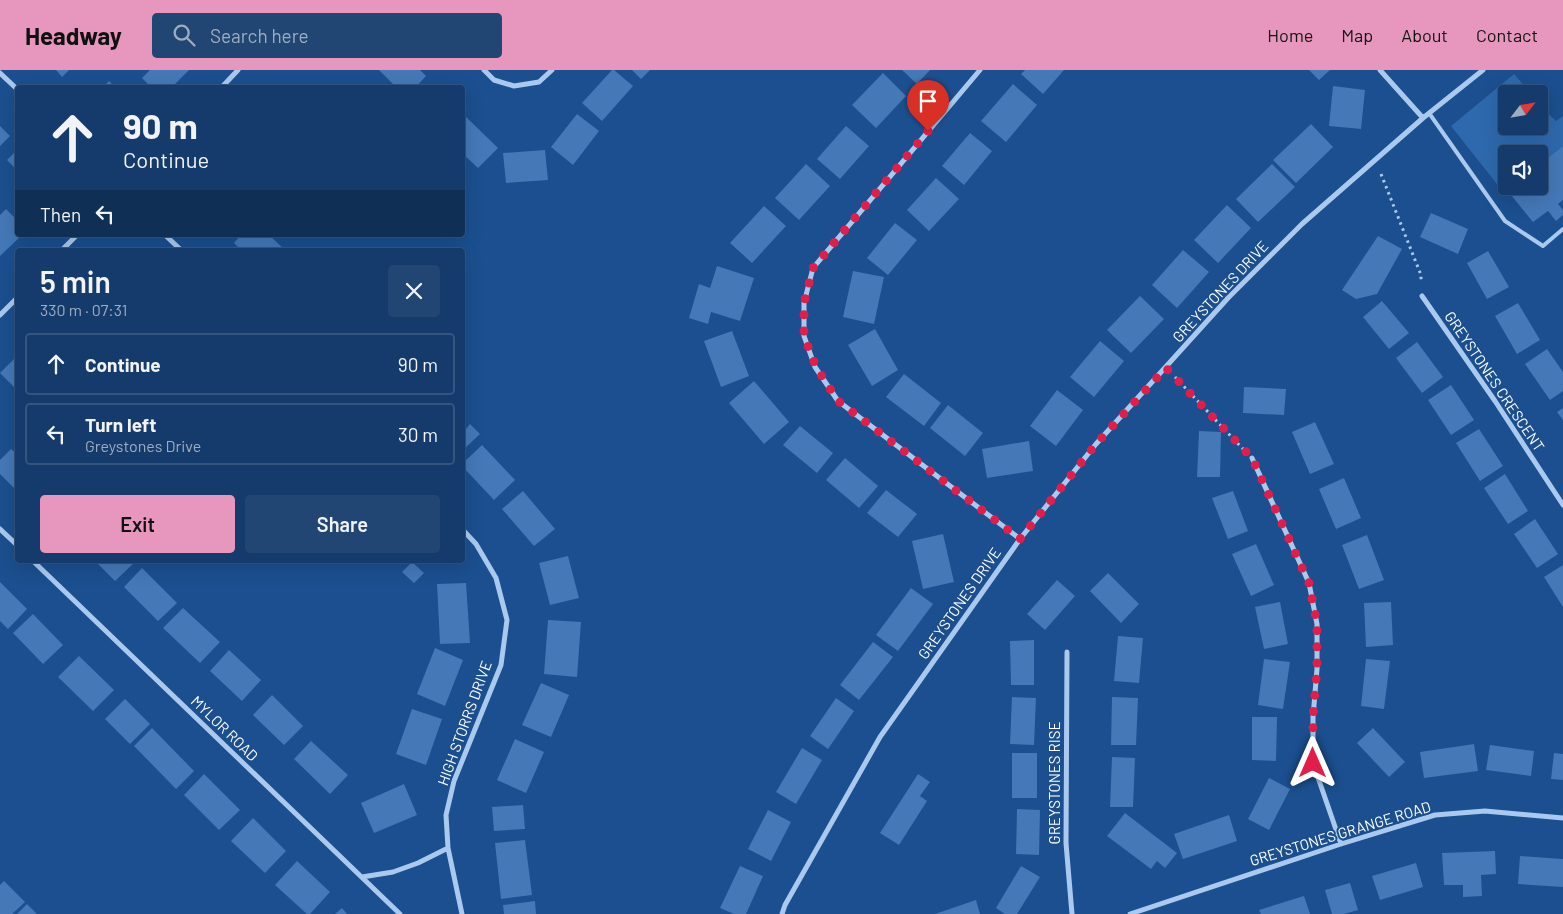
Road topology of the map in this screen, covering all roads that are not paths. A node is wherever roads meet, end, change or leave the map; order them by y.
1 (238, 70) edge
2 (484, 70) edge
3 (552, 70) edge
4 (980, 70) edge
5 (1380, 70) edge
6 (1483, 70) edge
7 (0, 72) edge
8 (224, 85) edge
9 (15, 87) edge
10 (1429, 113) junction
11 (1423, 118) junction
12 (1563, 229) edge
13 (75, 237) edge
14 (167, 237) edge
15 (64, 248) edge
16 (179, 248) edge
17 (1422, 296) road end
18 (15, 300) edge
19 (0, 315) edge
20 (1252, 458) road end
21 (1563, 505) edge
22 (0, 529) edge
23 (465, 532) edge
24 (1020, 539) junction
25 (15, 543) edge
26 (35, 563) edge
27 (1067, 652) dead end
28 (1563, 818) edge
29 (1341, 844) junction
30 (448, 848) junction
31 (362, 877) junction
32 (400, 914) edge
33 (462, 914) edge
34 (782, 914) edge
35 (1072, 914) edge
36 (1130, 914) edge

1 - 8 street
2 - 3 street
4 - 24 street
5 - 11 street
6 - 10 street, GREYSTONES DRIVE
7 - 9 street
10 - 11 street, GREYSTONES DRIVE
10 - 12 lane
11 - 24 street, GREYSTONES DRIVE
13 - 15 street
14 - 16 street
17 - 21 street, GREYSTONES CRESCENT
18 - 19 street
20 - 29 street
22 - 25 street
23 - 30 street, HIGH STORRS DRIVE
24 - 34 street, GREYSTONES DRIVE
26 - 31 street, MYLOR ROAD
27 - 35 street, GREYSTONES RISE
28 - 29 street, GREYSTONES GRANGE ROAD
29 - 36 street, GREYSTONES GRANGE ROAD
30 - 31 street
30 - 33 street, HIGH STORRS DRIVE
31 - 32 street, MYLOR ROAD

